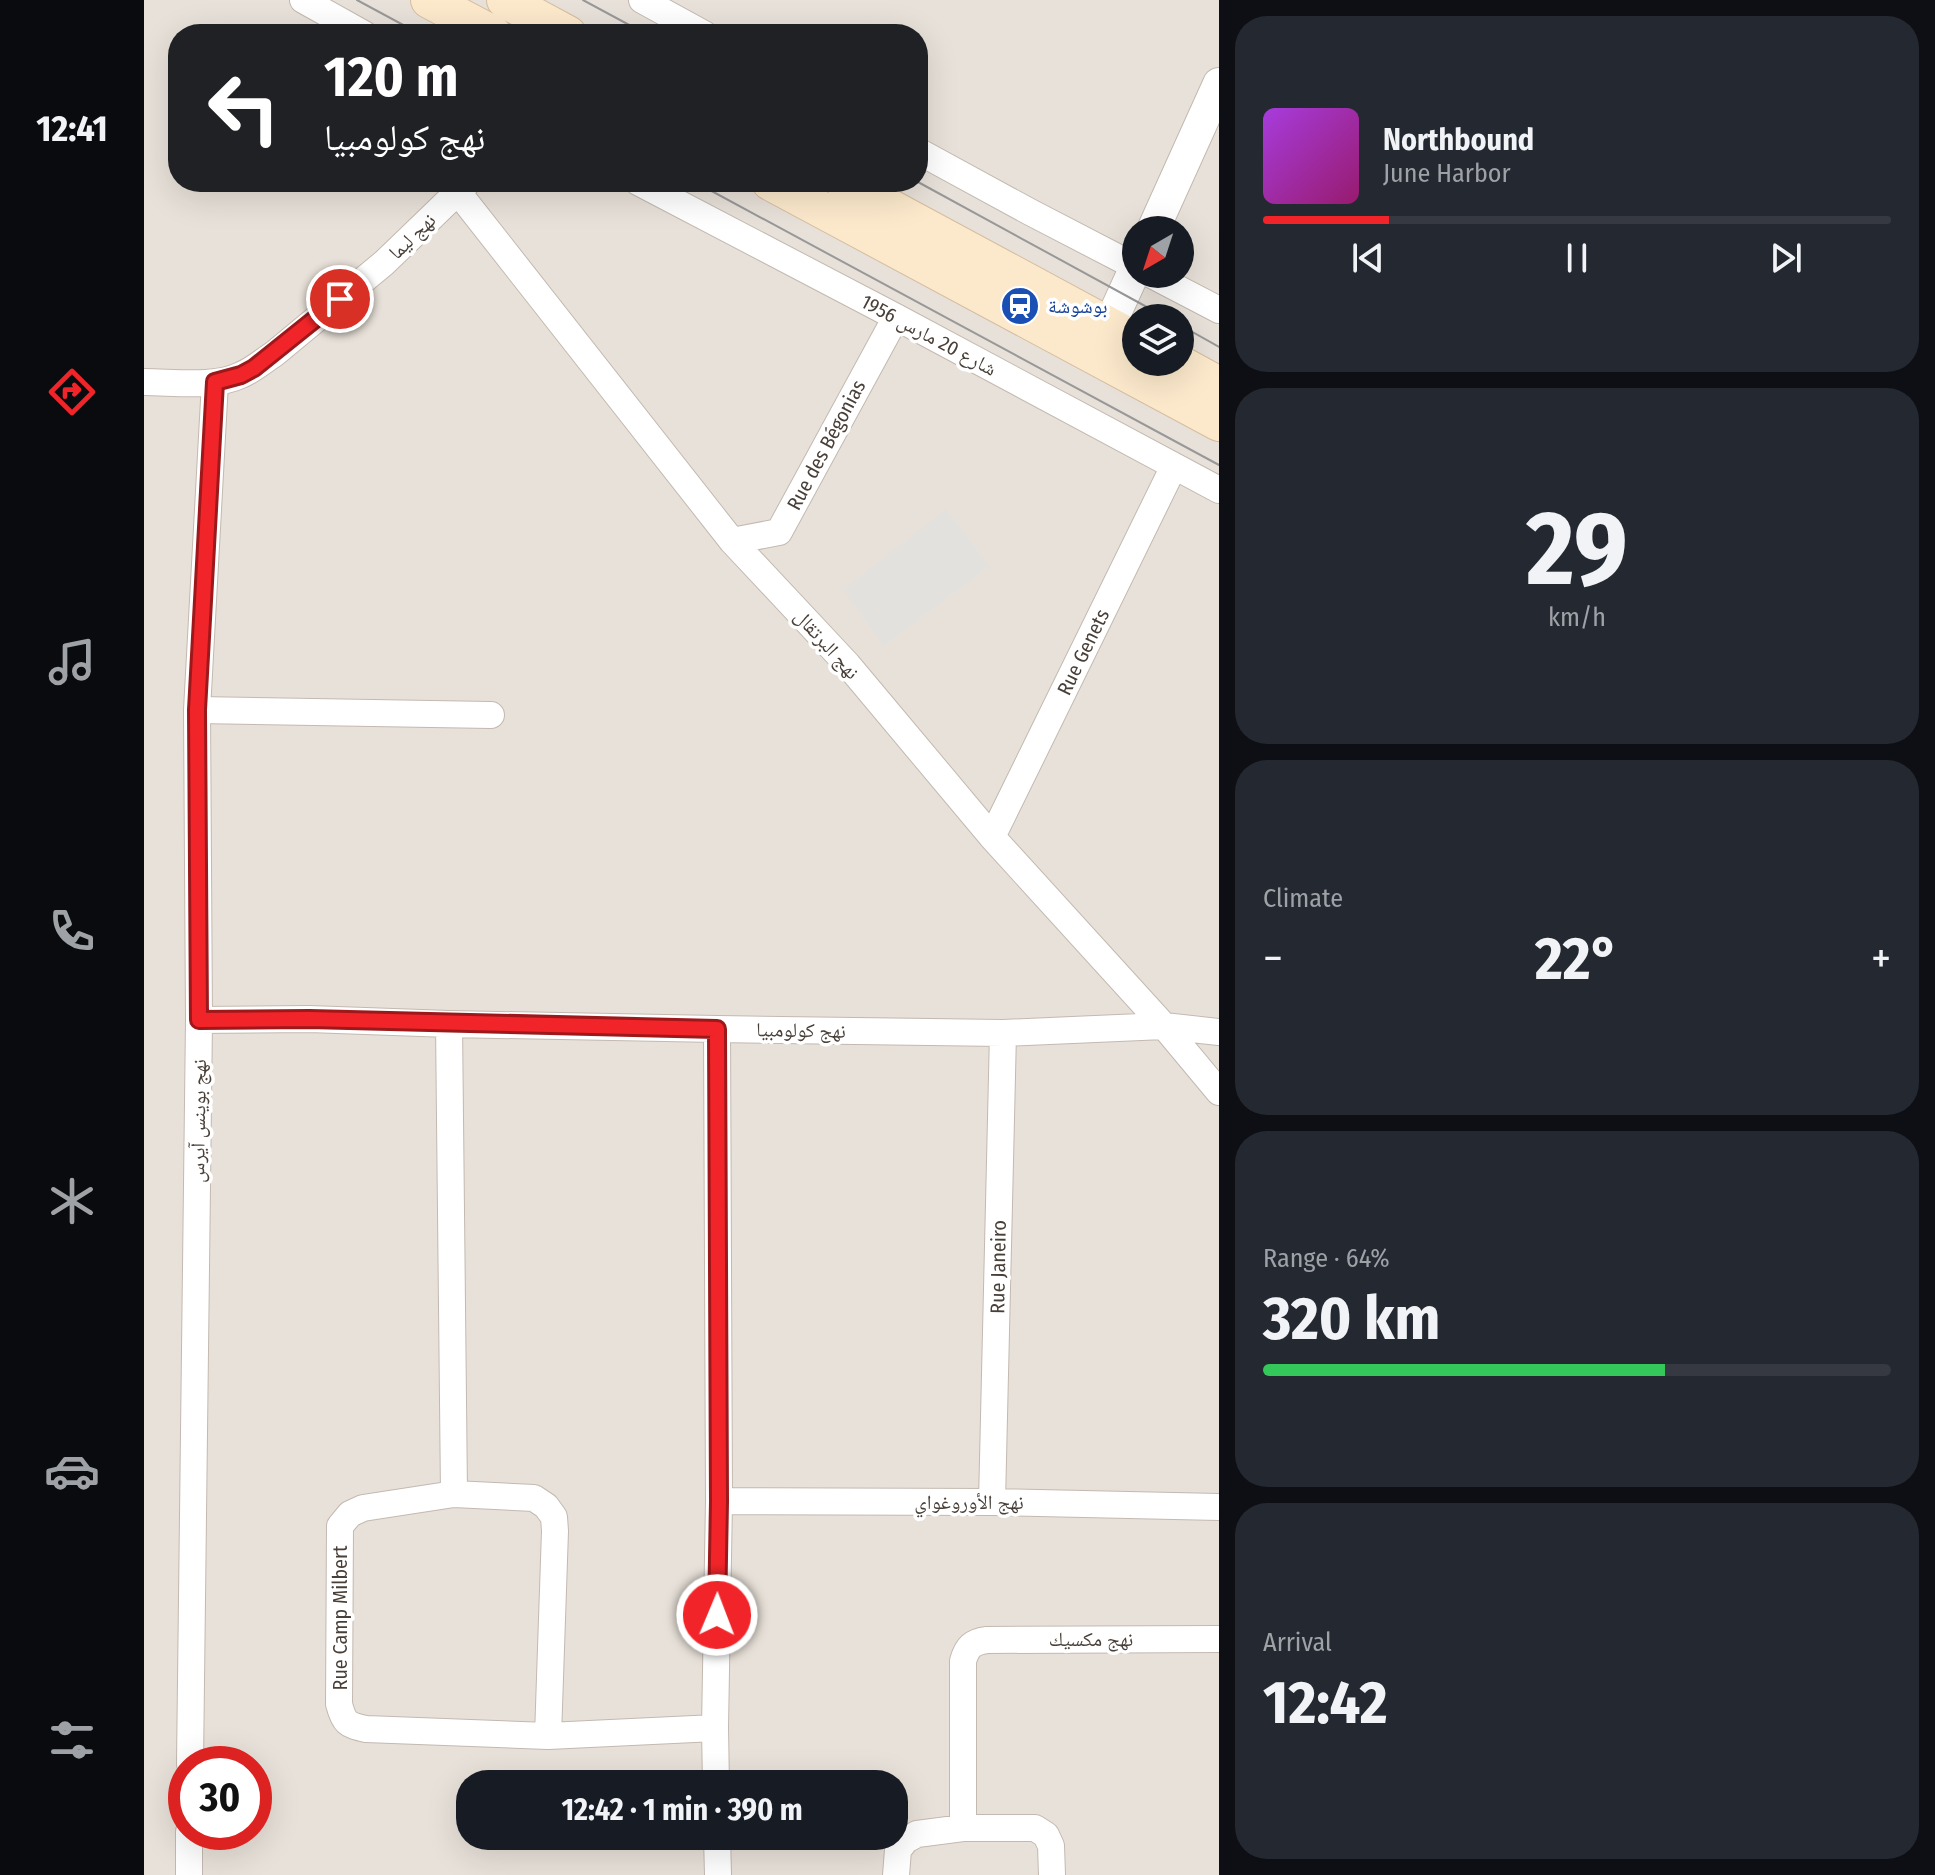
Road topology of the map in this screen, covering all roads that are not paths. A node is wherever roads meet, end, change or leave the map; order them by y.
1 (295, 0) edge
2 (303, 0) edge
3 (429, 0) edge
4 (505, 0) edge
5 (642, 0) edge
6 (315, 24) edge
7 (346, 24) edge
8 (474, 24) edge
9 (549, 24) edge
10 (686, 24) edge
11 (1219, 84) edge
12 (928, 156) edge
13 (452, 192) edge
14 (464, 192) edge
15 (657, 192) edge
16 (792, 192) edge
17 (860, 192) edge
18 (1159, 216) edge
19 (1122, 260) edge
20 (1129, 288) edge
21 (1177, 288) edge
22 (1219, 310) edge
23 (896, 317) junction
24 (1113, 340) edge
25 (1194, 371) edge
26 (144, 382) edge
27 (215, 382) junction
28 (1219, 385) edge
29 (1219, 423) edge
30 (1174, 466) junction
31 (1219, 490) edge
32 (732, 541) junction
33 (197, 710) junction
34 (491, 715) dead end
35 (992, 837) junction
36 (199, 1020) junction
37 (449, 1024) junction
38 (1164, 1026) junction
39 (717, 1029) junction
40 (1219, 1032) edge
41 (1003, 1033) junction
42 (1219, 1092) edge
43 (454, 1494) junction
44 (719, 1501) junction
45 (992, 1502) junction
46 (1219, 1507) edge
47 (1219, 1639) edge
48 (715, 1728) junction
49 (548, 1736) junction
50 (190, 1746) edge
51 (716, 1770) edge
52 (963, 1828) junction
53 (189, 1850) edge
54 (717, 1850) edge
55 (189, 1875) edge
56 (718, 1875) edge
57 (896, 1875) edge
58 (1052, 1875) edge

1 - 6 street
2 - 7 street
3 - 8 main road
4 - 9 main road
5 - 10 street
11 - 18 street
12 - 19 street
13 - 27 street, نهج ليما
14 - 32 street, نهج البرتقال
15 - 23 street, شارع 20 مارس 1956
16 - 24 main road
17 - 24 main road
20 - 24 street
21 - 22 street
23 - 30 street, شارع 20 مارس 1956
23 - 32 street, Rue des Bégonias
24 - 29 main road
25 - 28 main road
26 - 27 street, نهج ليما
27 - 33 street, نهج بوينس آيرس
30 - 31 street, شارع 20 مارس 1956
30 - 35 street, Rue Genets
32 - 35 street, نهج البرتقال
33 - 34 street
33 - 36 street, نهج بوينس آيرس
35 - 38 street, نهج البرتقال
36 - 37 street, نهج كولومبيا
36 - 50 street, نهج بوينس آيرس
37 - 39 street, نهج كولومبيا
37 - 43 street
38 - 40 street, نهج كولومبيا
38 - 41 street, نهج كولومبيا
38 - 42 street, نهج البرتقال
39 - 41 street, نهج كولومبيا
39 - 44 street
41 - 45 street, Rue Janeiro
43 - 49 street, Rue Camp Milbert
43 - 49 street, Rue Camp Milbert
44 - 45 street, نهج الأوروغواي
44 - 48 street
45 - 46 street, نهج الأوروغواي
47 - 52 street, نهج مكسيك
48 - 49 street, Rue Camp Milbert
48 - 51 street
52 - 57 street
52 - 58 street
53 - 55 street
54 - 56 street

